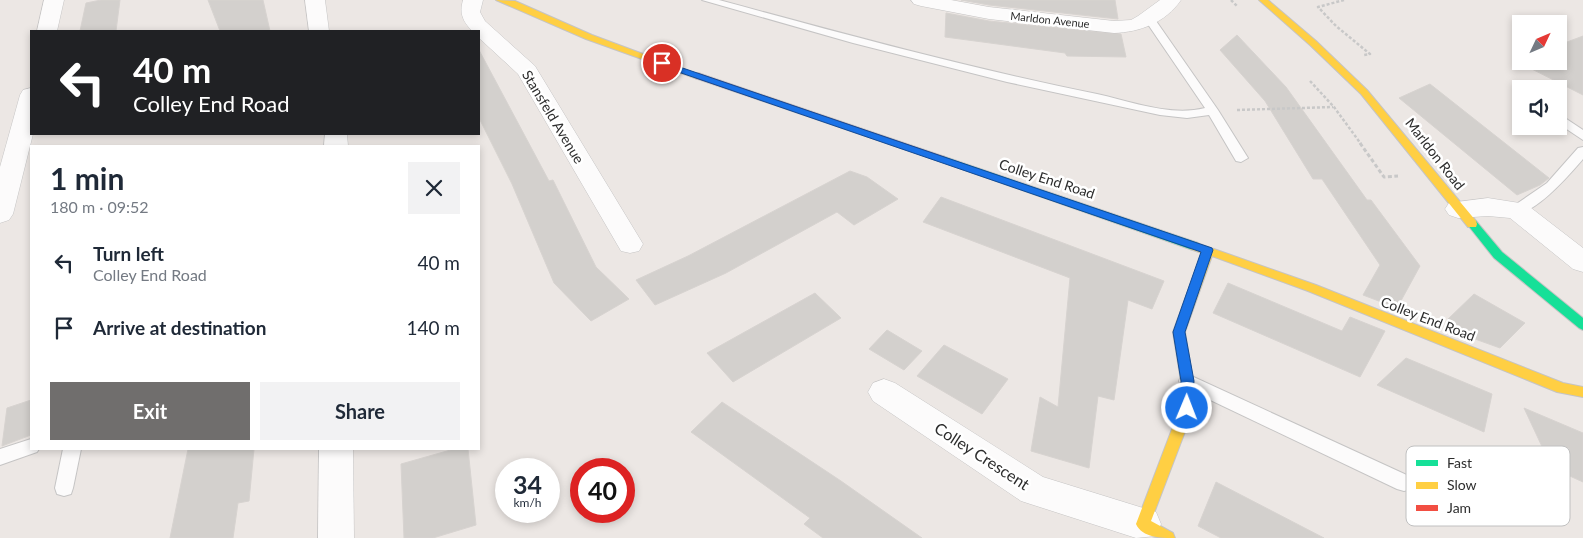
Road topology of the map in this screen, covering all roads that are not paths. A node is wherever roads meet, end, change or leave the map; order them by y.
1 (54, 0) edge
2 (315, 0) edge
3 (473, 0) edge
4 (500, 0) edge
5 (707, 0) edge
6 (921, 0) edge
7 (1171, 0) edge
8 (1263, 0) edge
9 (1150, 20) junction
10 (46, 30) edge
11 (320, 30) edge
12 (30, 99) edge
13 (1212, 110) junction
14 (1567, 124) edge
15 (1583, 136) edge
16 (1583, 151) edge
17 (1241, 158) dead end
18 (1458, 209) junction
19 (1517, 210) junction
20 (0, 214) edge
21 (630, 244) dead end
22 (1208, 250) junction
23 (1583, 262) edge
24 (1583, 325) edge
25 (1187, 381) junction
26 (884, 392) dead end
27 (1583, 392) edge
28 (30, 446) edge
29 (72, 450) edge
30 (336, 450) edge
31 (0, 457) edge
32 (1404, 483) dead end
33 (64, 488) dead end
34 (1155, 531) edge
35 (336, 538) edge

1 - 10 street
2 - 11 street
3 - 21 street, Stansfeld Avenue
4 - 22 street, Colley End Road
5 - 13 lane
6 - 9 street, Marldon Avenue
7 - 9 street, Marldon Avenue
8 - 18 street, Marldon Road
9 - 13 lane
12 - 20 street
13 - 17 lane
14 - 15 lane
16 - 19 lane
18 - 19 street
18 - 24 street, Marldon Road
19 - 23 street
22 - 25 street
22 - 27 street, Colley End Road
25 - 32 lane
25 - 34 street
26 - 34 street, Colley Crescent
28 - 31 lane
29 - 33 lane
30 - 35 street

